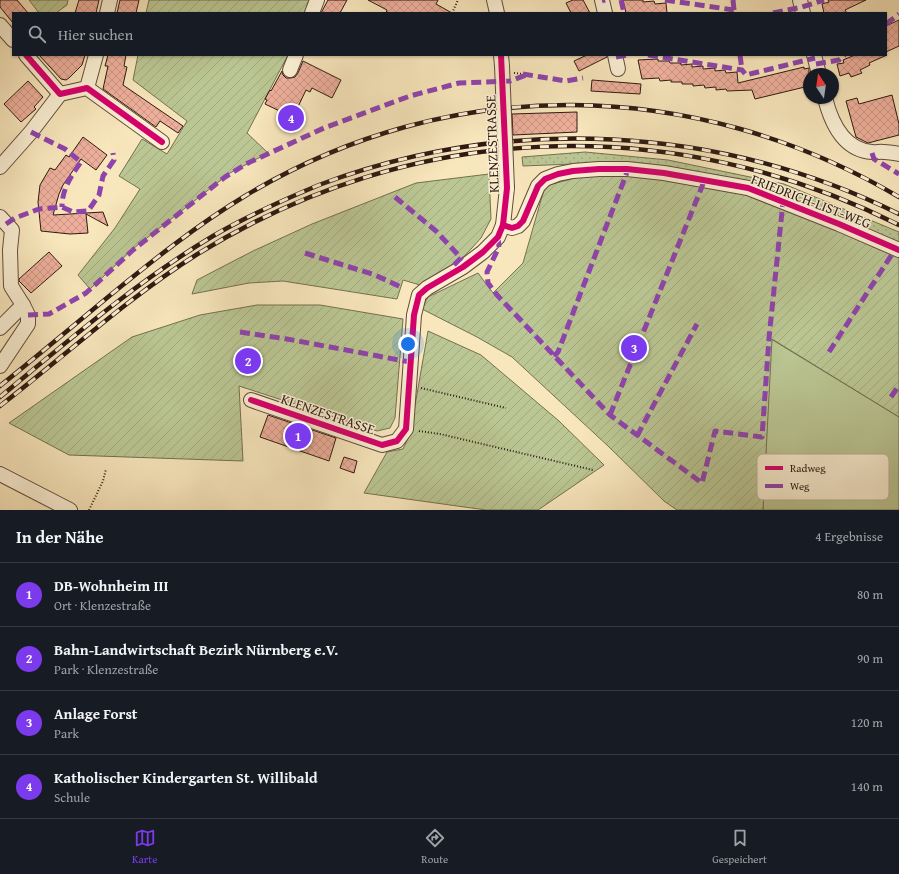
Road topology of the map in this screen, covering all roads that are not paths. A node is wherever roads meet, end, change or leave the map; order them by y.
1 (110, 0) edge
2 (317, 0) edge
3 (494, 0) edge
4 (602, 0) edge
5 (800, 0) edge
6 (107, 12) edge
7 (312, 12) edge
8 (497, 12) edge
9 (605, 12) edge
10 (803, 12) edge
11 (0, 25) edge
12 (12, 39) edge
13 (27, 56) edge
14 (96, 56) edge
15 (296, 56) edge
16 (615, 56) edge
17 (814, 56) edge
18 (501, 60) edge
19 (817, 68) edge
20 (618, 69) dead end
21 (290, 70) dead end
22 (87, 88) junction
23 (60, 94) junction
24 (826, 104) edge
25 (162, 142) dead end
26 (899, 154) edge
27 (0, 167) edge
28 (0, 217) edge
29 (503, 225) junction
30 (899, 250) edge
31 (25, 310) junction
32 (0, 328) edge
33 (0, 366) edge
34 (251, 400) dead end
35 (0, 474) edge
36 (70, 510) edge

1 - 6 street
2 - 7 street
3 - 8 street
4 - 9 street
5 - 10 street
11 - 12 street
13 - 23 street
14 - 22 street
15 - 21 street
16 - 20 street
17 - 19 street
18 - 29 street, KLENZESTRASSE, bridge
22 - 23 street
22 - 25 street
23 - 27 street
24 - 26 street
28 - 31 street
29 - 30 street, FRIEDRICH-LIST-WEG
29 - 34 street, KLENZESTRASSE
31 - 32 street
31 - 33 street
35 - 36 street

